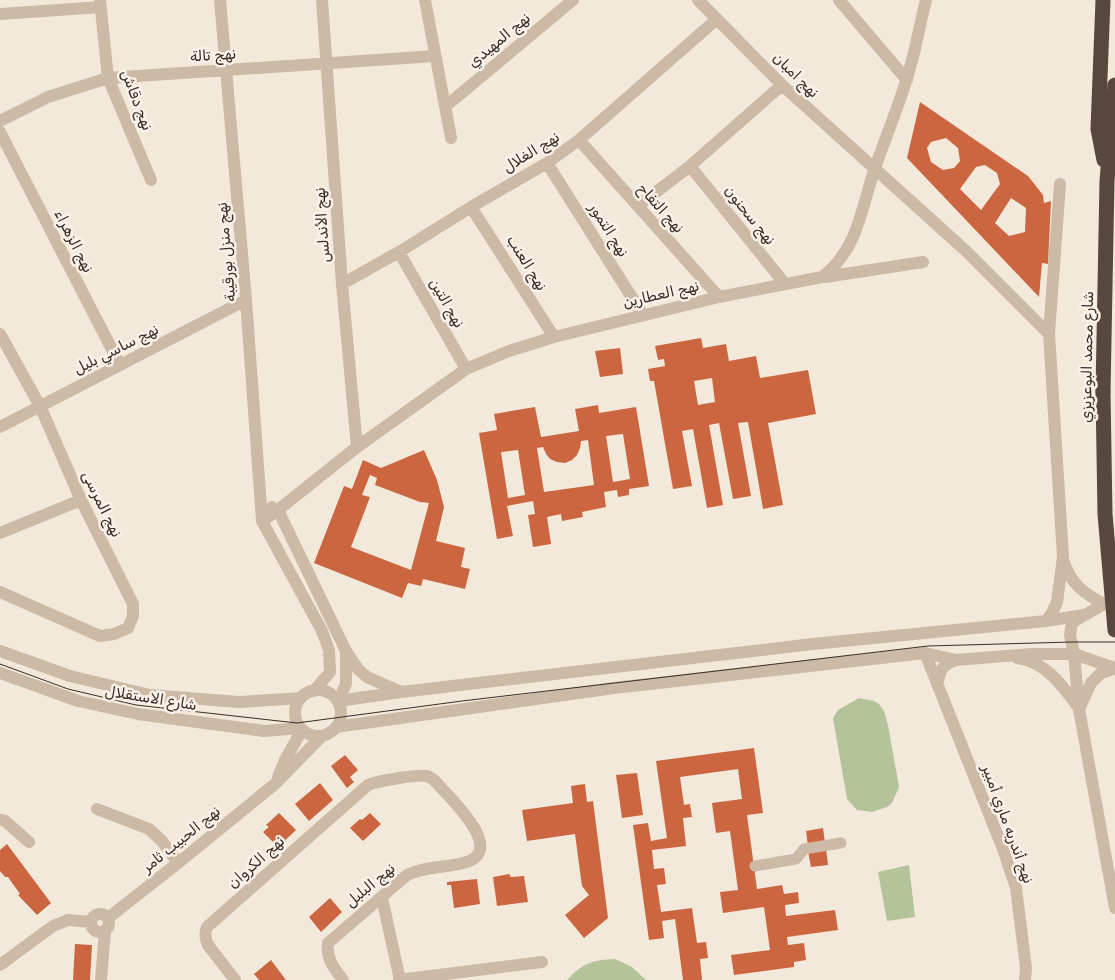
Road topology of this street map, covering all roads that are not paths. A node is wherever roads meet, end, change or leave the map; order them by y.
1 (220, 0) edge
2 (322, 0) edge
3 (425, 0) edge
4 (573, 0) edge
5 (698, 0) edge
6 (839, 0) edge
7 (926, 0) edge
8 (1103, 0) edge
9 (100, 4) edge
10 (0, 14) edge
11 (717, 19) junction
12 (435, 56) junction
13 (327, 64) junction
14 (226, 70) junction
15 (108, 78) junction
16 (907, 80) junction
17 (782, 85) junction
18 (1115, 85) edge
19 (446, 106) junction
20 (0, 121) edge
21 (0, 132) edge
22 (451, 138) dead end
23 (579, 140) junction
24 (547, 163) junction
25 (690, 166) junction
26 (874, 170) junction
27 (151, 180) dead end
28 (1108, 181) junction
29 (1060, 184) dead end
30 (638, 206) junction
31 (471, 207) junction
32 (399, 252) junction
33 (924, 262) dead end
34 (822, 277) junction
35 (342, 284) junction
36 (785, 284) junction
37 (719, 298) junction
38 (246, 300) junction
39 (643, 315) junction
40 (0, 334) edge
41 (1049, 334) junction
42 (554, 337) junction
43 (120, 365) junction
44 (466, 369) junction
45 (40, 406) junction
46 (0, 427) edge
47 (357, 447) junction
48 (81, 500) junction
49 (262, 501) junction
50 (278, 510) junction
51 (262, 521) junction
52 (0, 533) edge
53 (1063, 557) junction
54 (0, 592) edge
55 (1109, 604) edge
56 (1084, 615) junction
57 (1046, 621) junction
58 (1115, 630) edge
59 (0, 651) edge
60 (346, 651) junction
61 (925, 653) junction
62 (1074, 654) junction
63 (1002, 656) junction
64 (956, 660) junction
65 (1114, 669) edge
66 (0, 673) edge
67 (937, 684) junction
68 (314, 691) junction
69 (401, 692) junction
70 (301, 698) junction
71 (338, 701) junction
72 (1079, 709) junction
73 (336, 728) junction
74 (302, 729) junction
75 (322, 736) junction
76 (376, 782) joint
77 (275, 784) junction
78 (97, 809) dead end
79 (0, 820) edge
80 (29, 842) dead end
81 (841, 843) dead end
82 (178, 863) junction
83 (755, 866) dead end
84 (382, 898) junction
85 (1115, 908) edge
86 (106, 924) junction
87 (542, 962) dead end
88 (0, 965) edge
89 (102, 980) edge
90 (235, 980) edge
91 (343, 980) edge
92 (400, 980) edge
93 (1025, 980) edge

1 - 14 street, نهج منزل بورقيبة
2 - 13 street, نهج الأندلس
3 - 12 street
4 - 19 street, نهج المهيدي
5 - 11 street, نهج امبان
6 - 16 street
7 - 16 street
8 - 28 highway
9 - 10 street
9 - 15 street, نهج دقاش
11 - 17 street, نهج امبان
11 - 23 street, نهج الغلال
12 - 13 street, نهج تالة
12 - 19 street
13 - 14 street, نهج تالة
13 - 35 street, نهج الأندلس
14 - 15 street, نهج تالة
14 - 38 street, نهج منزل بورقيبة
15 - 20 street, نهج تالة
15 - 27 street, نهج دقاش
16 - 26 street
17 - 25 street
17 - 26 street, نهج امبان
18 - 28 highway, شارع محمد البوعزيزي
19 - 22 street
21 - 43 street, نهج الزهراء
23 - 24 street, نهج الغلال
23 - 30 street, نهج التفاح
24 - 31 street, نهج الغلال
24 - 39 street, نهج التمور
25 - 30 street
25 - 36 street, نهج سحنون
26 - 34 street
26 - 41 street, نهج امبان
28 - 58 highway, شارع محمد البوعزيزي, bridge
29 - 41 street
30 - 37 street, نهج التفاح
31 - 32 street, نهج الغلال
31 - 42 street, نهج العنب
32 - 35 street, نهج الغلال
32 - 44 street, نهج التين
33 - 34 street, نهج العطارين
34 - 36 street, نهج العطارين
35 - 47 street, نهج الأندلس
36 - 37 street, نهج العطارين
37 - 39 street, نهج العطارين
38 - 43 street, نهج ساسي بليل
38 - 49 street, نهج منزل بورقيبة
39 - 42 street, نهج العطارين
40 - 45 street, نهج المرسى
41 - 53 street
42 - 44 street, نهج العطارين
43 - 45 street, نهج ساسي بليل
44 - 47 street, نهج العطارين
45 - 46 street, نهج ساسي بليل
45 - 48 street, نهج المرسى
47 - 50 street, نهج العطارين
48 - 52 street
48 - 54 street, نهج المرسى
49 - 50 street
49 - 51 street, نهج منزل بورقيبة
50 - 51 street, نهج العطارين
50 - 60 street
51 - 68 street
53 - 55 street
53 - 57 street
55 - 56 street
56 - 57 street
56 - 62 street
57 - 69 street
59 - 70 street, شارع الاستقلال
60 - 69 street
60 - 71 street
61 - 64 street
61 - 67 street, نهج أندريه ماري أمبير
61 - 73 street
62 - 63 street
62 - 65 street
62 - 72 street
63 - 64 street
63 - 72 street
64 - 67 street
65 - 72 street
66 - 74 street, شارع الاستقلال
67 - 93 street, نهج أندريه ماري أمبير
68 - 70 street
68 - 71 street
69 - 71 street
70 - 74 street
71 - 73 street
72 - 85 street
73 - 75 street
74 - 75 street
74 - 77 street, نهج الحبيب ثامر
75 - 77 street, نهج الحبيب ثامر
76 - 84 street, نهج البلبل
76 - 90 street, نهج الكروان
77 - 82 street, نهج الحبيب ثامر
78 - 82 street
79 - 80 street
81 - 83 street
82 - 86 street, نهج الحبيب ثامر
84 - 91 street, نهج البلبل
84 - 92 street
86 - 88 street
86 - 89 street
87 - 92 street

